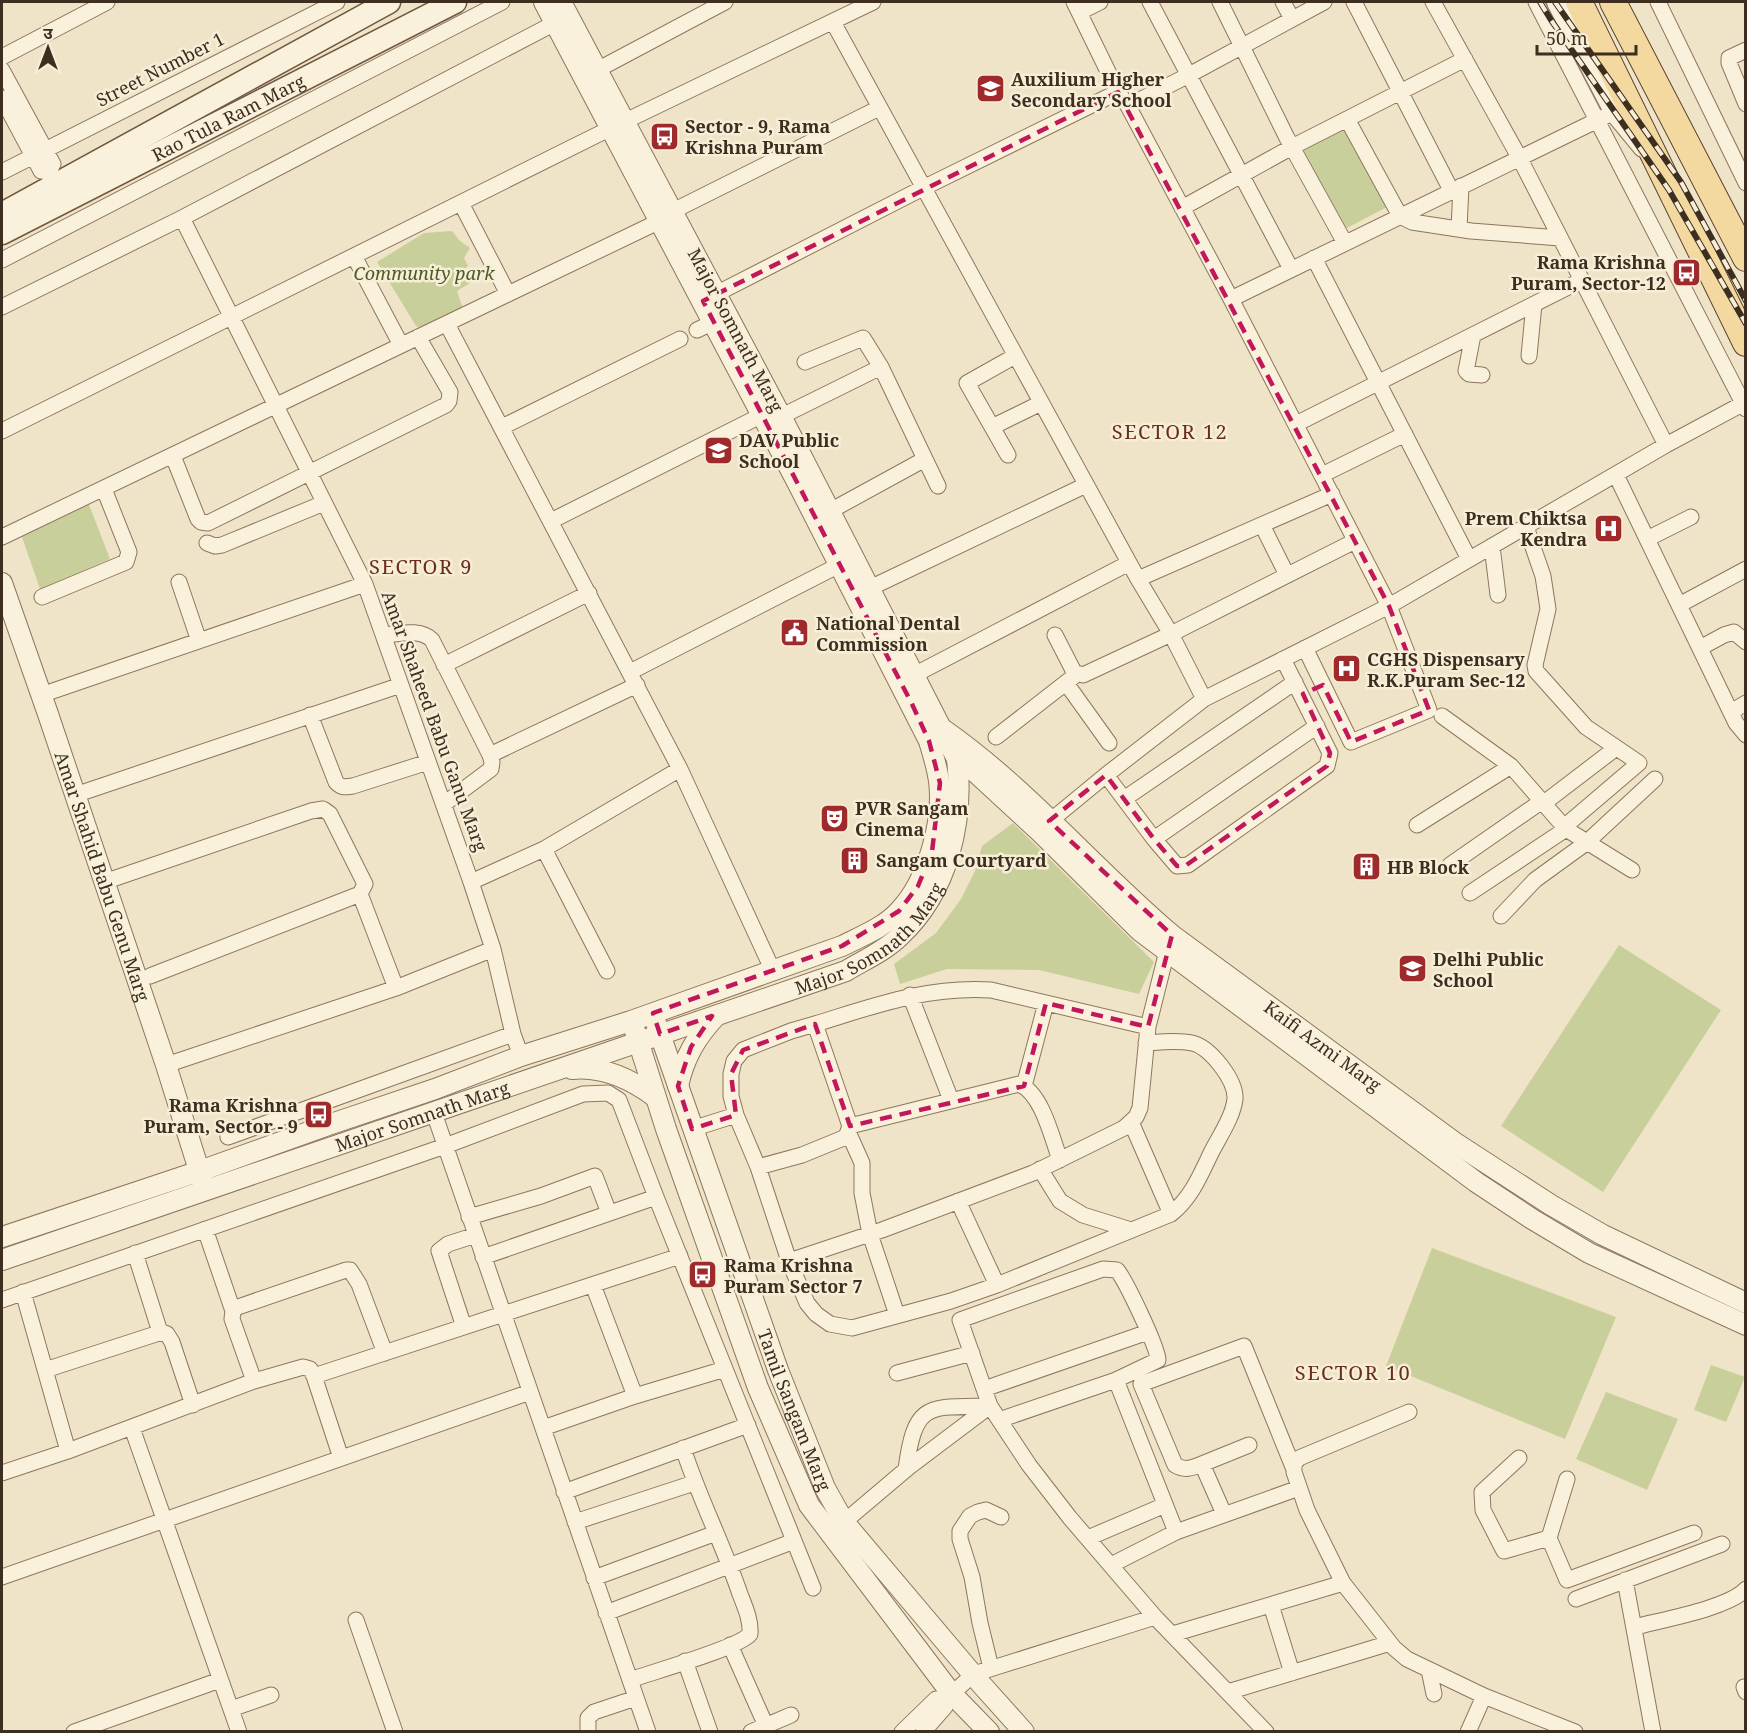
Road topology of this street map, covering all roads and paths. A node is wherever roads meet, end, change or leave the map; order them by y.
1 (107, 2) edge
2 (337, 2) edge
3 (390, 2) edge
4 (455, 2) edge
5 (502, 2) edge
6 (544, 2) edge
7 (561, 2) edge
8 (725, 2) edge
9 (873, 2) edge
10 (1101, 2) edge
11 (1150, 2) edge
12 (1220, 2) edge
13 (1283, 2) edge
14 (1324, 2) edge
15 (1354, 2) edge
16 (1433, 2) edge
17 (1536, 2) edge
18 (1557, 2) edge
19 (1579, 2) edge
20 (1612, 2) edge
21 (1627, 2) edge
22 (1658, 2) edge
23 (1077, 7) edge
24 (1292, 19) junction
25 (833, 22) junction
26 (555, 23) junction
27 (1242, 46) junction
28 (1746, 50) edge
29 (2, 57) edge
30 (1464, 59) junction
31 (2, 70) edge
32 (597, 70) junction
33 (1189, 75) junction
34 (1118, 92) junction
35 (1400, 92) junction
36 (8, 100) edge
37 (1746, 104) edge
38 (1128, 106) junction
39 (879, 108) junction
40 (1606, 116) junction
41 (1347, 119) junction
42 (618, 125) junction
43 (1292, 147) junction
44 (39, 153) junction
45 (1691, 155) junction
46 (1519, 157) junction
47 (1660, 167) junction
48 (2, 172) edge
49 (1242, 175) junction
50 (53, 178) junction
51 (1746, 183) edge
52 (923, 188) junction
53 (1456, 188) junction
54 (461, 203) junction
55 (1182, 208) junction
56 (2, 214) edge
57 (667, 216) junction
58 (1400, 216) junction
59 (182, 218) junction
60 (1459, 230) junction
61 (2, 233) edge
62 (1560, 238) junction
63 (1345, 243) junction
64 (1742, 244) edge
65 (354, 256) junction
66 (1314, 258) junction
67 (2, 260) edge
68 (1291, 269) junction
69 (1582, 280) junction
70 (508, 294) junction
71 (710, 297) junction
72 (1231, 298) junction
73 (1534, 304) junction
74 (2, 307) edge
75 (232, 317) junction
76 (447, 324) junction
77 (1473, 335) junction
78 (418, 337) junction
79 (680, 339) dead end
80 (1746, 343) edge
81 (401, 345) junction
82 (1016, 356) junction
83 (1529, 356) dead end
84 (805, 362) dead end
85 (881, 367) junction
86 (1482, 375) dead end
87 (1378, 383) junction
88 (1041, 403) junction
89 (1744, 405) edge
90 (276, 406) junction
91 (772, 416) junction
92 (1296, 424) junction
93 (502, 427) junction
94 (992, 428) junction
95 (2, 431) edge
96 (1404, 434) junction
97 (1666, 446) junction
98 (1008, 455) dead end
99 (174, 456) junction
100 (925, 459) junction
101 (309, 473) junction
102 (1322, 475) junction
103 (1616, 475) junction
104 (1086, 485) junction
105 (938, 486) dead end
106 (104, 489) junction
107 (1332, 494) junction
108 (324, 503) junction
109 (830, 511) junction
110 (1691, 517) dead end
111 (551, 521) junction
112 (1262, 525) junction
113 (1526, 527) junction
114 (2, 537) edge
115 (1647, 539) junction
116 (1355, 541) junction
117 (207, 543) dead end
118 (1492, 546) junction
119 (1469, 559) junction
120 (847, 561) junction
121 (1130, 563) junction
122 (1746, 569) edge
123 (1287, 575) junction
124 (1138, 579) junction
125 (179, 582) dead end
126 (2, 583) edge
127 (366, 584) junction
128 (870, 588) junction
129 (589, 593) junction
130 (1498, 595) dead end
131 (42, 597) dead end
132 (1679, 605) junction
133 (1389, 606) junction
134 (1171, 634) junction
135 (384, 635) junction
136 (1055, 635) dead end
137 (199, 641) junction
138 (1746, 642) edge
139 (1305, 648) junction
140 (1700, 648) junction
141 (1283, 659) junction
142 (444, 665) junction
143 (914, 675) junction
144 (634, 679) junction
145 (1071, 679) junction
146 (1295, 682) junction
147 (402, 685) junction
148 (41, 695) junction
149 (1204, 699) junction
150 (1746, 703) edge
151 (1731, 712) junction
152 (310, 715) junction
153 (1442, 716) dead end
154 (1317, 726) junction
155 (942, 728) junction
156 (1746, 735) edge
157 (996, 737) dead end
158 (1109, 743) dead end
159 (1616, 748) junction
160 (490, 755) junction
161 (957, 759) junction
162 (428, 762) junction
163 (1511, 766) junction
164 (680, 769) junction
165 (1106, 775) junction
166 (1655, 779) dead end
167 (75, 795) junction
168 (1124, 799) junction
169 (1543, 802) junction
170 (444, 804) junction
171 (1417, 825) dead end
172 (1044, 826) junction
173 (1565, 828) junction
174 (1154, 839) junction
175 (1586, 843) junction
176 (544, 849) junction
177 (1450, 865) dead end
178 (1632, 870) dead end
179 (104, 882) junction
180 (471, 882) junction
181 (1470, 893) dead end
182 (360, 894) junction
183 (1500, 916) dead end
184 (1169, 943) junction
185 (493, 949) junction
186 (607, 971) dead end
187 (772, 971) junction
188 (150, 976) dead end
189 (396, 988) junction
190 (910, 995) junction
191 (1046, 1003) junction
192 (653, 1013) junction
193 (717, 1015) junction
194 (631, 1021) junction
195 (815, 1024) junction
196 (513, 1034) junction
197 (660, 1034) junction
198 (1147, 1035) junction
199 (638, 1041) junction
200 (521, 1056) junction
201 (166, 1065) junction
202 (559, 1070) junction
203 (678, 1086) junction
204 (1024, 1086) junction
205 (655, 1097) junction
206 (951, 1100) junction
207 (434, 1113) junction
208 (736, 1115) junction
209 (1131, 1122) junction
210 (692, 1129) junction
211 (849, 1130) junction
212 (228, 1137) dead end
213 (445, 1146) junction
214 (1060, 1160) junction
215 (758, 1167) junction
216 (1040, 1169) junction
217 (200, 1171) junction
218 (206, 1191) junction
219 (656, 1197) junction
220 (958, 1201) junction
221 (609, 1213) junction
222 (1171, 1214) junction
223 (470, 1217) junction
224 (205, 1229) junction
225 (1131, 1230) junction
226 (870, 1234) junction
227 (476, 1235) junction
228 (2, 1237) edge
229 (135, 1253) junction
230 (680, 1256) junction
231 (483, 1257) junction
232 (2, 1260) edge
233 (789, 1261) junction
234 (593, 1285) junction
235 (997, 1285) junction
236 (23, 1292) junction
237 (2, 1300) edge
238 (1746, 1303) edge
239 (233, 1311) junction
240 (503, 1314) junction
241 (897, 1316) junction
242 (1746, 1325) edge
243 (464, 1327) junction
244 (160, 1332) junction
245 (1148, 1332) junction
246 (385, 1353) junction
247 (972, 1353) junction
248 (725, 1369) junction
249 (45, 1370) junction
250 (897, 1373) dead end
251 (314, 1376) junction
252 (1116, 1380) junction
253 (254, 1382) junction
254 (984, 1389) junction
255 (530, 1392) junction
256 (635, 1396) junction
257 (193, 1405) junction
258 (990, 1406) junction
259 (1409, 1412) dead end
260 (999, 1420) junction
261 (748, 1425) junction
262 (132, 1428) junction
263 (543, 1428) junction
264 (1249, 1445) dead end
265 (683, 1448) junction
266 (68, 1451) junction
267 (341, 1458) junction
268 (1518, 1458) dead end
269 (1202, 1464) junction
270 (1293, 1467) junction
271 (3, 1469) edge
272 (906, 1469) junction
273 (1567, 1479) dead end
274 (694, 1484) junction
275 (1299, 1488) junction
276 (564, 1492) junction
277 (1165, 1505) junction
278 (1224, 1514) junction
279 (1000, 1517) dead end
280 (164, 1520) junction
281 (575, 1522) junction
282 (844, 1522) junction
283 (1176, 1532) junction
284 (716, 1533) junction
285 (1694, 1533) dead end
286 (1088, 1538) junction
287 (1549, 1538) junction
288 (794, 1541) junction
289 (1722, 1544) dead end
290 (730, 1565) junction
291 (1111, 1565) junction
292 (1598, 1568) junction
293 (2, 1577) edge
294 (594, 1578) junction
295 (1625, 1580) junction
296 (1343, 1583) junction
297 (1608, 1587) junction
298 (813, 1588) dead end
299 (1746, 1589) edge
300 (1576, 1599) dead end
301 (1271, 1605) junction
302 (606, 1613) junction
303 (1155, 1617) junction
304 (356, 1620) dead end
305 (1635, 1628) junction
306 (1173, 1634) junction
307 (1390, 1644) junction
308 (730, 1645) junction
309 (685, 1661) junction
310 (1429, 1670) junction
311 (982, 1671) junction
312 (1292, 1673) junction
313 (220, 1680) junction
314 (630, 1680) junction
315 (1228, 1692) junction
316 (1434, 1694) dead end
317 (271, 1695) dead end
318 (949, 1695) junction
319 (1484, 1696) junction
320 (636, 1698) junction
321 (231, 1710) junction
322 (791, 1715) dead end
323 (766, 1726) junction
324 (905, 1730) edge
325 (74, 1731) edge
326 (238, 1731) edge
327 (395, 1731) edge
328 (588, 1731) edge
329 (648, 1731) edge
330 (710, 1731) edge
331 (751, 1731) edge
332 (923, 1731) edge
333 (989, 1731) edge
334 (1024, 1731) edge
335 (1266, 1731) edge
336 (1468, 1731) edge
337 (1575, 1731) edge
338 (1653, 1731) edge

1 - 29 street
2 - 44 street, Street Number 1
3 - 50 main road, Rao Tula Ram Marg
4 - 61 main road, Rao Tula Ram Marg
5 - 67 street
6 - 26 street, Major Somnath Marg
7 - 32 street, Major Somnath Marg
8 - 32 street
9 - 25 street
10 - 23 street
11 - 33 street
12 - 27 street
13 - 24 street
14 - 24 street
15 - 35 street
16 - 30 street
17 - 40 street
18 - 40 street
19 - 47 main road
20 - 45 main road
21 - 45 street
22 - 51 street
23 - 34 street
24 - 27 street
25 - 39 street
25 - 42 street
26 - 42 street, Major Somnath Marg
26 - 59 street
27 - 33 street
27 - 43 street
28 - 37 street
30 - 35 street
30 - 46 street
31 - 36 street
32 - 42 street, Major Somnath Marg
33 - 38 street
33 - 49 street
34 - 38 street
34 - 52 street
35 - 41 street
35 - 53 street
36 - 44 street
38 - 55 street
39 - 52 street
39 - 57 street
40 - 46 street
40 - 47 street
40 - 89 street
41 - 43 street
41 - 58 street
42 - 54 street
42 - 57 street, Major Somnath Marg
43 - 49 street
43 - 63 street
44 - 48 street, Street Number 1
44 - 50 street
45 - 64 main road
46 - 53 street
46 - 62 street
47 - 80 main road
49 - 55 street
49 - 68 street
50 - 56 main road, Rao Tula Ram Marg
52 - 71 street
52 - 82 street
53 - 58 street
53 - 60 street
54 - 65 street
54 - 70 street
55 - 72 street
57 - 70 street
57 - 71 street, Major Somnath Marg
58 - 60 street
58 - 63 street
59 - 74 street
59 - 75 street, Amar Shaheed Babu Ganu Marg
60 - 62 street
62 - 69 street
63 - 66 street
65 - 75 street
65 - 81 street
66 - 68 street
66 - 87 street
68 - 72 street
69 - 73 street
69 - 97 street
70 - 76 street
71 - 91 street, Major Somnath Marg
71 - 91 street, Major Somnath Marg
72 - 92 street
73 - 77 street
73 - 83 street
75 - 90 street, Amar Shaheed Babu Ganu Marg
75 - 95 street
76 - 78 street
76 - 93 street
77 - 86 street
77 - 87 street
78 - 81 street
78 - 101 street
79 - 93 street
81 - 90 street
82 - 88 street
82 - 94 street
84 - 85 street
85 - 91 street
85 - 100 street
87 - 92 street
87 - 96 street
88 - 94 street
88 - 104 street
89 - 97 street
90 - 99 street
90 - 101 street, Amar Shaheed Babu Ganu Marg
91 - 109 street, Major Somnath Marg
91 - 111 street
91 - 120 street, Major Somnath Marg
92 - 102 street
93 - 111 street
94 - 98 street
96 - 102 street
96 - 119 street
97 - 103 street
99 - 101 street
99 - 106 street
100 - 105 street
100 - 109 street
101 - 108 street, Amar Shaheed Babu Ganu Marg
102 - 107 street
103 - 113 street
103 - 115 street
104 - 121 street
104 - 128 street
106 - 114 street
106 - 131 street
107 - 112 street
107 - 116 street
108 - 117 street
108 - 127 street, Amar Shaheed Babu Ganu Marg
109 - 120 street, Major Somnath Marg
110 - 115 street
111 - 129 street
112 - 123 street
112 - 124 street
113 - 118 street
113 - 159 street
115 - 132 street
116 - 123 street
116 - 133 street
118 - 119 street
118 - 130 street
119 - 133 street
120 - 128 street, Major Somnath Marg
120 - 144 street
120 - 187 street, Major Somnath Marg
121 - 124 street
121 - 143 street
122 - 132 street
123 - 134 street
124 - 134 street
125 - 137 street
126 - 148 street, Amar Shahid Babu Genu Marg
127 - 135 street, Amar Shaheed Babu Ganu Marg
127 - 137 street
128 - 143 street, Major Somnath Marg
129 - 142 street
129 - 144 street
132 - 140 street
133 - 139 street
133 - 139 street
134 - 145 street
134 - 149 street
135 - 142 street
135 - 147 street, Amar Shaheed Babu Ganu Marg
136 - 145 street
137 - 148 street
138 - 140 street
139 - 141 street
140 - 151 street
141 - 146 street
141 - 149 street
142 - 160 street
143 - 155 street, Major Somnath Marg
144 - 160 street
144 - 164 street
145 - 157 street
145 - 158 street
146 - 154 street
146 - 168 street
147 - 152 street
147 - 162 street, Amar Shaheed Babu Ganu Marg
148 - 167 street, Amar Shahid Babu Genu Marg
149 - 165 street
150 - 151 street
151 - 156 street
152 - 162 street
152 - 167 street
153 - 163 street
154 - 174 street
154 - 174 street
155 - 161 street, Major Somnath Marg
155 - 172 street, Kaifi Azmi Marg
159 - 169 street
159 - 173 street
160 - 170 street
161 - 172 street
161 - 193 street, Major Somnath Marg
162 - 170 street, Amar Shaheed Babu Ganu Marg
163 - 169 street
163 - 171 street
164 - 176 street
164 - 187 street
165 - 168 street
165 - 172 street
166 - 175 street
167 - 179 street, Amar Shahid Babu Genu Marg
168 - 174 street
169 - 173 street
169 - 177 street
170 - 180 street, Amar Shaheed Babu Ganu Marg
172 - 184 street, Kaifi Azmi Marg
173 - 175 street
173 - 181 street
175 - 178 street
175 - 183 street
176 - 180 street
176 - 186 street
179 - 182 street
179 - 201 street, Amar Shahid Babu Genu Marg
180 - 185 street, Amar Shaheed Babu Ganu Marg
182 - 188 street
182 - 189 street
184 - 198 street
184 - 238 street, Kaifi Azmi Marg
184 - 242 street
185 - 189 street
185 - 196 street, Amar Shaheed Babu Ganu Marg
187 - 192 street, Major Somnath Marg
189 - 201 street
190 - 191 street
190 - 195 street
190 - 206 street
191 - 198 street
191 - 204 street
192 - 194 street, Major Somnath Marg
192 - 197 street, Tamil Sangam Marg
193 - 197 street, Major Somnath Marg
193 - 203 street
194 - 199 street, Tamil Sangam Marg
194 - 200 street, Major Somnath Marg
195 - 208 street
195 - 211 street
196 - 200 street, Amar Shaheed Babu Ganu Marg
196 - 212 street
197 - 199 street, Major Somnath Marg
197 - 203 street, Tamil Sangam Marg
198 - 209 street
198 - 222 street
199 - 202 street, Major Somnath Marg
199 - 205 street, Tamil Sangam Marg
200 - 217 street, Major Somnath Marg
201 - 217 street, Amar Shahid Babu Genu Marg
202 - 205 street
202 - 207 street, Major Somnath Marg
203 - 210 street, Tamil Sangam Marg
204 - 206 street
204 - 214 street
205 - 318 street, Tamil Sangam Marg
206 - 211 street
207 - 213 street
207 - 218 street, Major Somnath Marg
208 - 210 street
208 - 215 street
209 - 214 street
209 - 222 street
210 - 282 street, Tamil Sangam Marg
211 - 215 street
211 - 226 street
213 - 219 street
213 - 223 street
213 - 224 street
214 - 216 street
215 - 233 street
216 - 220 street
216 - 225 street
217 - 218 street, Amar Shahid Babu Genu Marg
217 - 228 street, Major Somnath Marg
218 - 232 street, Major Somnath Marg
219 - 221 street
219 - 230 street
220 - 226 street
220 - 235 street
221 - 223 street
221 - 231 street
222 - 225 street
223 - 227 street
224 - 229 street
224 - 239 street
225 - 235 street
226 - 233 street
226 - 241 street
227 - 231 street
227 - 243 street
229 - 236 street
229 - 244 street
230 - 234 street
230 - 248 street
231 - 240 street
233 - 241 street
234 - 240 street
234 - 256 street
235 - 241 street
236 - 237 street
236 - 249 street
239 - 246 street
239 - 253 street
240 - 243 street
240 - 255 street
243 - 246 street
244 - 249 street
244 - 257 street
245 - 247 street
245 - 252 street
245 - 254 street
246 - 251 street
247 - 250 street
247 - 254 street
248 - 256 street
248 - 261 street
249 - 266 street
251 - 253 street
251 - 267 street
252 - 260 street
252 - 277 street
253 - 257 street
254 - 258 street
255 - 263 street
255 - 267 street
256 - 263 street
257 - 262 street
258 - 260 street
258 - 272 street
258 - 272 street
259 - 270 street
260 - 286 street
261 - 265 street
261 - 288 street
262 - 266 street
262 - 280 street
263 - 276 street
264 - 269 street
265 - 274 street
265 - 276 street
266 - 271 street
267 - 280 street
268 - 287 street
269 - 270 street
269 - 278 street
270 - 275 street
272 - 282 street
273 - 287 street
274 - 281 street
274 - 284 street
275 - 278 street
275 - 296 street
276 - 281 street
277 - 283 street
277 - 286 street
278 - 283 street
279 - 311 street
280 - 293 street
280 - 313 street
281 - 294 street
282 - 311 street, Tamil Sangam Marg
283 - 291 street
284 - 290 street
284 - 294 street
285 - 292 street
286 - 291 street
287 - 292 street
288 - 290 street
288 - 298 street
289 - 295 street
290 - 302 street
290 - 308 street
291 - 303 street
292 - 297 street
294 - 302 street
295 - 297 street
295 - 305 street
296 - 301 street
296 - 307 street
297 - 300 street
299 - 305 street
301 - 306 street
301 - 312 street
302 - 314 street
303 - 306 street
303 - 311 street
304 - 327 street
305 - 338 street
306 - 315 street
307 - 310 street
307 - 312 street
308 - 309 street
308 - 323 street
309 - 314 street
309 - 330 street
310 - 316 street
310 - 319 street
311 - 318 street
311 - 334 street, Tamil Sangam Marg
312 - 315 street
313 - 321 street
313 - 325 street
314 - 320 street
315 - 335 street
317 - 321 street
318 - 324 street
318 - 332 street
318 - 333 street, Tamil Sangam Marg
319 - 336 street
319 - 337 street
320 - 328 street
320 - 329 street
321 - 326 street
322 - 323 street
323 - 331 street

